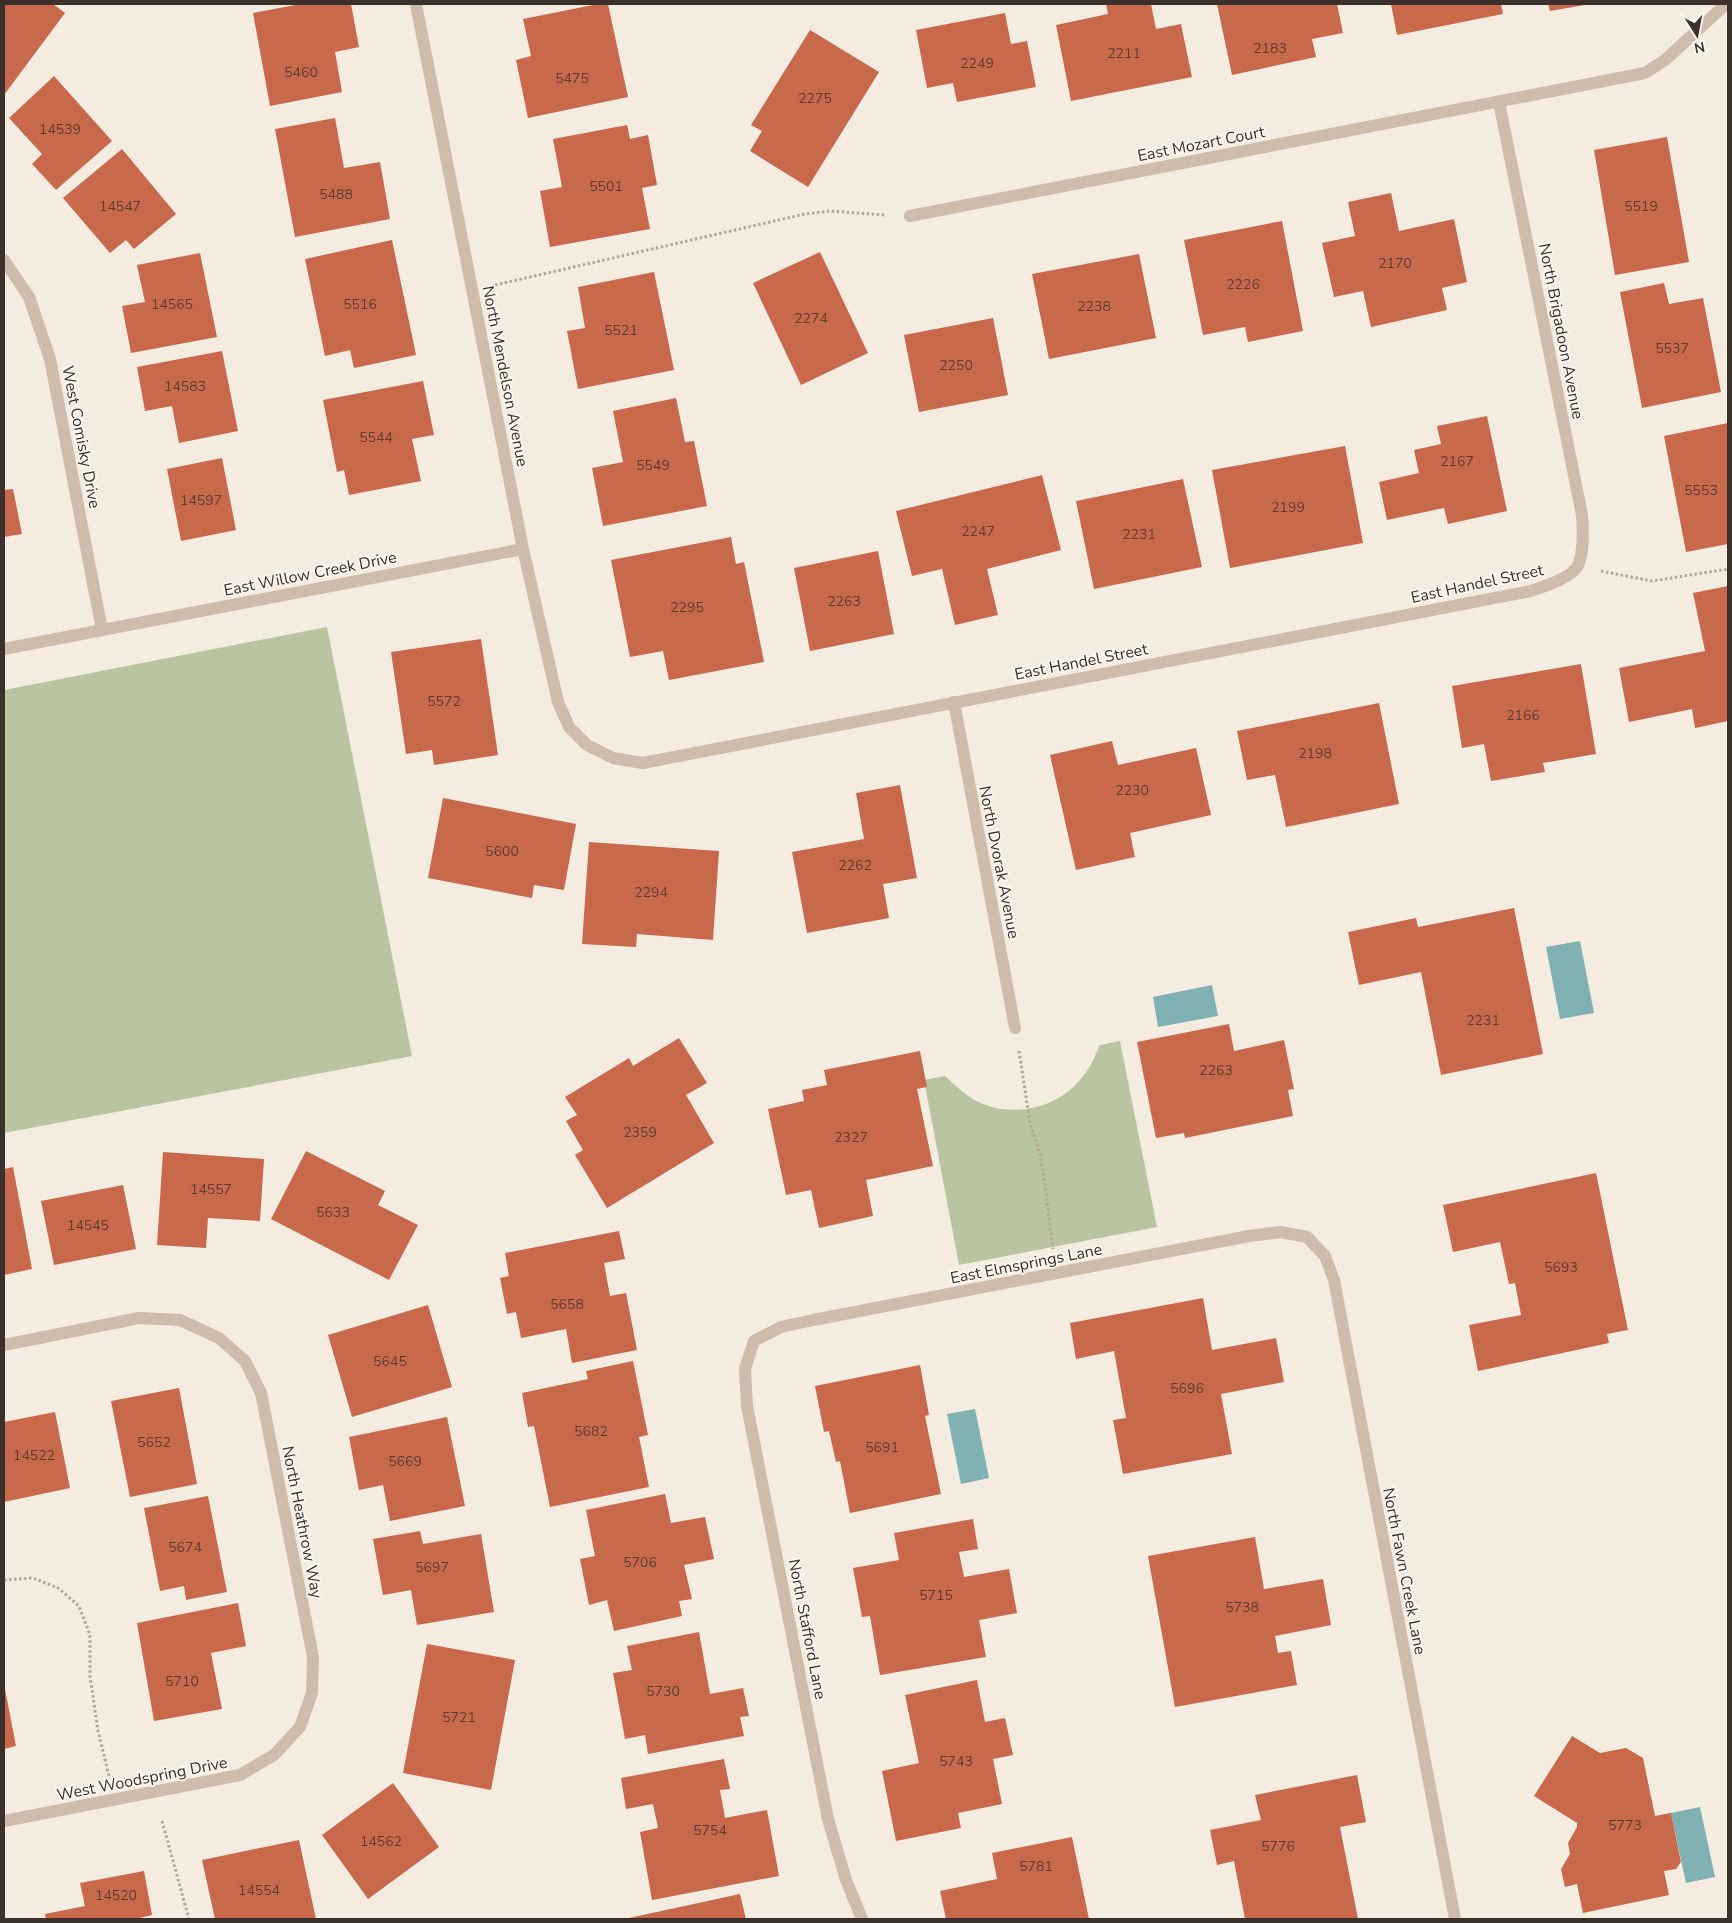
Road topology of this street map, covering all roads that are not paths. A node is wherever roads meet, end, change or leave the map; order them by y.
1 (416, 4) edge
2 (1726, 4) edge
3 (1500, 102) junction
4 (910, 216) road end
5 (4, 260) edge
6 (523, 549) junction
7 (1577, 567) joint
8 (102, 630) junction
9 (4, 649) edge
10 (954, 702) junction
11 (587, 745) joint
12 (1015, 1028) road end
13 (1307, 1237) joint
14 (754, 1341) joint
15 (4, 1345) edge
16 (300, 1727) joint
17 (4, 1821) edge
18 (862, 1919) edge
19 (1455, 1919) edge

1 - 6 street, North Mendelson Avenue
2 - 3 street, East Mozart Court
3 - 4 street, East Mozart Court
3 - 7 street, North Brigadoon Avenue
5 - 8 street, West Comisky Drive
6 - 8 street, East Willow Creek Drive
6 - 11 street, North Mendelson Avenue
7 - 10 street, East Handel Street
8 - 9 street, East Willow Creek Drive
10 - 11 street, East Handel Street
10 - 12 street, North Dvorak Avenue
13 - 14 street, East Elmsprings Lane
13 - 19 street, North Fawn Creek Lane
14 - 18 street, North Stafford Lane
15 - 16 street, North Heathrow Way
16 - 17 street, West Woodspring Drive

